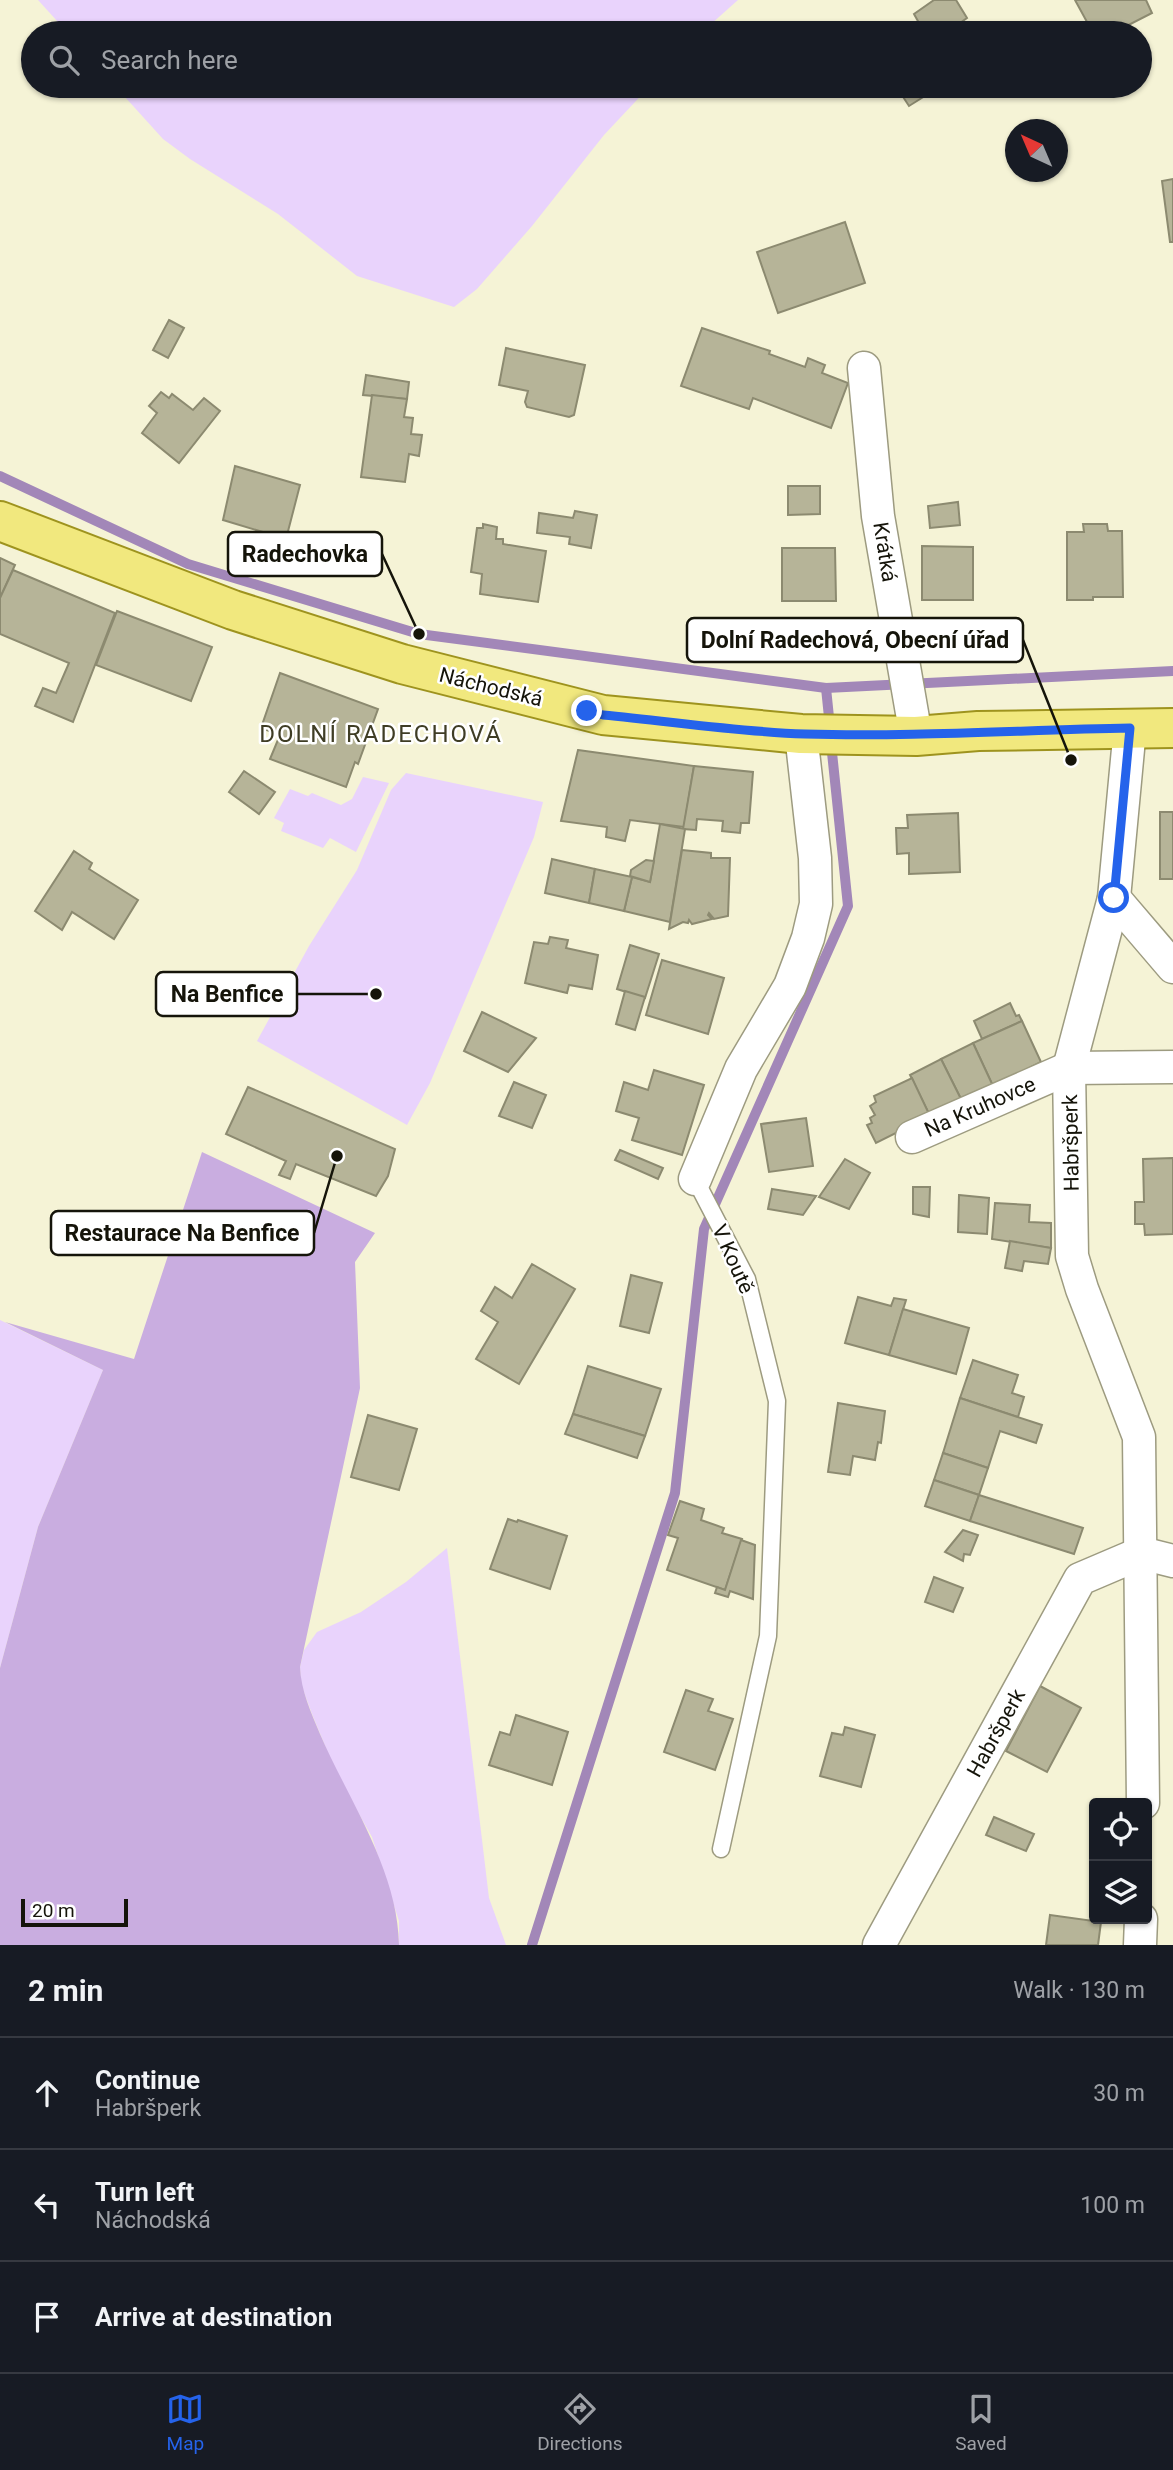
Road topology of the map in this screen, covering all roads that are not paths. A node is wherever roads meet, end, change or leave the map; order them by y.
1 (864, 368) dead end
2 (0, 521) edge
3 (1130, 728) junction
4 (1173, 728) edge
5 (801, 734) junction
6 (916, 736) junction
7 (1114, 898) junction
8 (1173, 967) edge
9 (1173, 1067) edge
10 (1069, 1068) junction
11 (912, 1138) dead end
12 (695, 1180) joint
13 (1141, 1553) junction
14 (1173, 1561) edge
15 (1143, 1798) edge
16 (721, 1849) dead end
17 (1141, 1924) edge
18 (879, 1945) edge
19 (1140, 1945) edge

1 - 6 street, Krátká
2 - 5 main road, Náchodská
3 - 4 main road, Náchodská
3 - 6 main road, Náchodská
3 - 7 street, Habršperk
5 - 6 main road, Náchodská
5 - 12 street, V Koutě
7 - 8 street
7 - 10 street, Habršperk
9 - 10 street, Na Kruhovce
10 - 11 street, Na Kruhovce
10 - 13 street, Habršperk
12 - 16 lane, V Koutě
13 - 14 street
13 - 15 street, Habršperk
13 - 18 street, Habršperk
17 - 19 street

